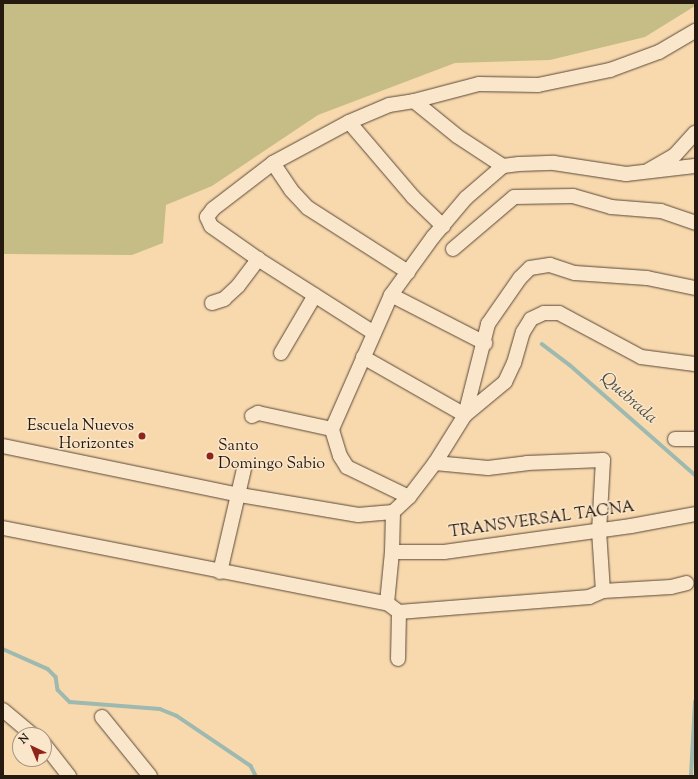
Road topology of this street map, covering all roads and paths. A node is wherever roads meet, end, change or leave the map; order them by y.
1 (695, 31) edge
2 (414, 101) junction
3 (349, 122) junction
4 (695, 133) edge
5 (273, 163) junction
6 (503, 166) junction
7 (695, 166) edge
8 (643, 174) junction
9 (695, 223) edge
10 (443, 226) junction
11 (453, 249) dead end
12 (258, 259) junction
13 (408, 272) junction
14 (695, 288) edge
15 (315, 295) junction
16 (392, 296) junction
17 (212, 303) dead end
18 (374, 333) junction
19 (484, 343) junction
20 (281, 353) dead end
21 (363, 358) junction
22 (695, 364) edge
23 (465, 415) junction
24 (252, 416) dead end
25 (332, 429) junction
26 (675, 439) dead end
27 (695, 439) edge
28 (3, 446) edge
29 (435, 463) junction
30 (244, 469) dead end
31 (240, 496) junction
32 (409, 497) junction
33 (393, 512) junction
34 (688, 515) edge
35 (3, 528) edge
36 (599, 531) junction
37 (392, 552) junction
38 (220, 572) junction
39 (687, 583) dead end
40 (603, 591) junction
41 (387, 603) junction
42 (399, 612) junction
43 (398, 659) dead end
44 (3, 710) edge
45 (102, 717) dead end
46 (23, 727) edge
47 (52, 754) edge
48 (70, 776) edge
49 (150, 776) edge

1 - 2 street
2 - 3 street
2 - 6 street
3 - 5 street
3 - 10 street
4 - 8 street
5 - 12 street
5 - 13 street
6 - 8 street
6 - 10 street
7 - 8 street
9 - 11 street
10 - 13 street
12 - 15 street
12 - 17 street
13 - 16 street
14 - 19 street
15 - 18 street
15 - 20 street
16 - 18 street
16 - 19 street
18 - 21 street
19 - 23 street
21 - 23 street
21 - 25 street
22 - 23 street
23 - 29 street
24 - 25 street
25 - 32 street
26 - 27 street
28 - 31 street
29 - 32 street
29 - 36 street
30 - 31 street
31 - 33 street
31 - 38 street
32 - 33 street
33 - 37 street
34 - 36 street, TRANSVERSAL TACNA
35 - 38 street
36 - 37 street, TRANSVERSAL TACNA
36 - 40 street
37 - 41 street
38 - 41 street
39 - 40 street
40 - 42 street
41 - 42 street
42 - 43 street
44 - 46 street
45 - 49 street
47 - 48 street

